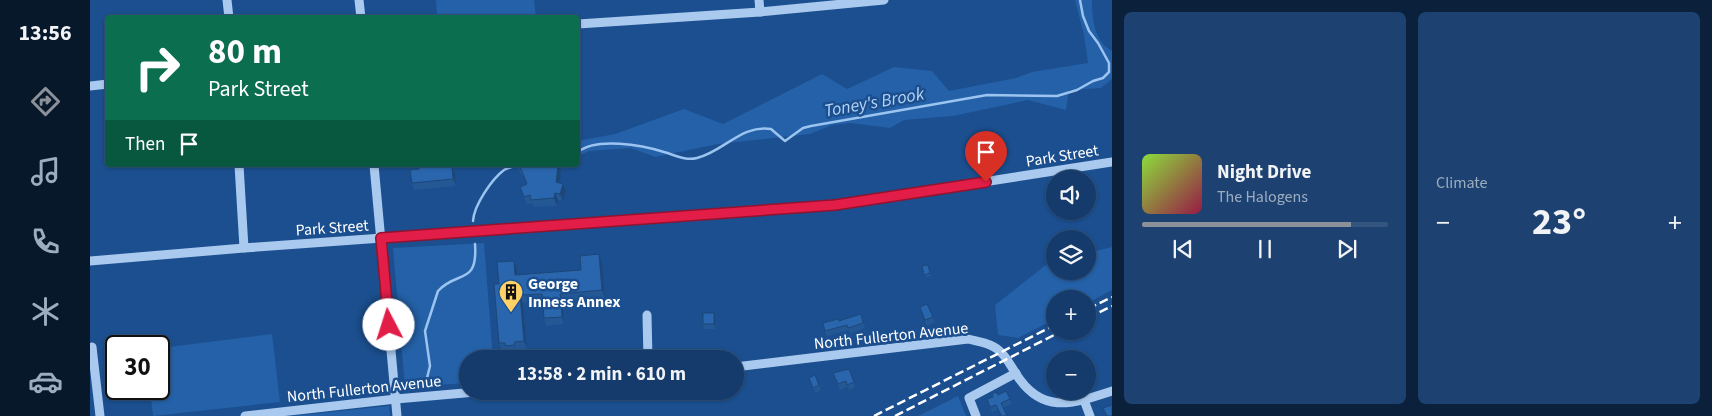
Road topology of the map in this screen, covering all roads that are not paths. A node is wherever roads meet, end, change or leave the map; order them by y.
1 (227, 0) edge
2 (359, 0) edge
3 (758, 0) edge
4 (884, 0) edge
5 (760, 12) junction
6 (228, 15) edge
7 (361, 15) edge
8 (580, 24) edge
9 (105, 84) edge
10 (90, 86) edge
11 (1112, 162) edge
12 (239, 167) edge
13 (374, 167) edge
14 (381, 238) junction
15 (244, 248) junction
16 (90, 261) edge
17 (647, 315) dead end
18 (92, 347) dead end
19 (648, 350) edge
20 (744, 366) edge
21 (1016, 374) junction
22 (1112, 392) edge
23 (459, 393) edge
24 (1096, 397) edge
25 (396, 399) junction
26 (1084, 400) joint
27 (100, 416) edge
28 (245, 416) edge
29 (397, 416) edge
30 (976, 416) edge
31 (1090, 416) edge

1 - 6 street
2 - 7 street
3 - 5 street
4 - 5 street
5 - 8 street
9 - 10 street
11 - 14 street, Park Street
12 - 15 street
13 - 14 street
14 - 15 street, Park Street
14 - 25 street
15 - 16 street, Park Street
17 - 19 street
18 - 27 street
20 - 21 street, North Fullerton Avenue
21 - 26 street, North Fullerton Avenue
21 - 30 street
22 - 24 street, North Fullerton Avenue
23 - 25 street, North Fullerton Avenue
25 - 28 street, North Fullerton Avenue
25 - 29 street
26 - 31 street

